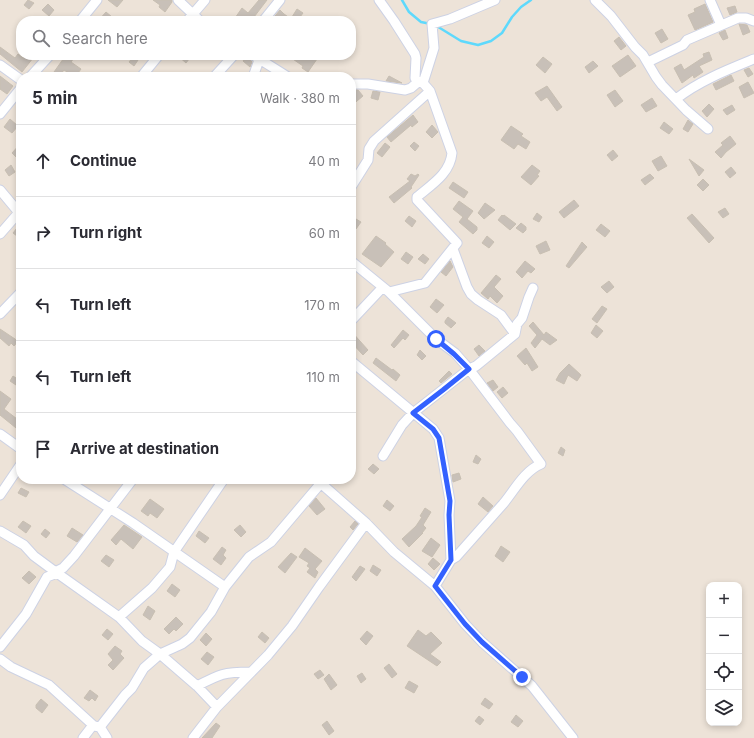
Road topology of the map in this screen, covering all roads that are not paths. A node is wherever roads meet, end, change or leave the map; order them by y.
1 (97, 0) edge
2 (178, 0) edge
3 (206, 0) edge
4 (280, 0) edge
5 (378, 0) edge
6 (495, 0) edge
7 (595, 0) edge
8 (710, 0) edge
9 (84, 16) edge
10 (189, 16) edge
11 (191, 16) edge
12 (267, 16) edge
13 (754, 21) edge
14 (721, 25) junction
15 (45, 60) edge
16 (155, 60) edge
17 (229, 60) edge
18 (255, 60) edge
19 (261, 60) edge
20 (754, 60) edge
21 (648, 62) junction
22 (0, 65) edge
23 (35, 72) edge
24 (145, 72) edge
25 (219, 72) edge
26 (253, 72) edge
27 (280, 72) edge
28 (16, 76) edge
29 (421, 82) junction
30 (356, 84) edge
31 (430, 91) junction
32 (16, 94) edge
33 (676, 99) junction
34 (0, 114) edge
35 (708, 129) dead end
36 (356, 179) edge
37 (0, 190) edge
38 (16, 208) edge
39 (16, 216) edge
40 (0, 234) edge
41 (453, 249) junction
42 (356, 265) edge
43 (533, 288) dead end
44 (386, 289) junction
45 (16, 297) edge
46 (0, 314) edge
47 (356, 316) edge
48 (515, 334) junction
49 (356, 365) edge
50 (469, 369) junction
51 (413, 413) junction
52 (0, 434) edge
53 (16, 445) edge
54 (383, 456) dead end
55 (16, 471) edge
56 (72, 484) edge
57 (129, 484) edge
58 (221, 484) edge
59 (317, 484) edge
60 (322, 484) edge
61 (0, 495) edge
62 (110, 508) junction
63 (366, 523) junction
64 (0, 531) edge
65 (174, 552) junction
66 (451, 560) junction
67 (57, 573) junction
68 (435, 586) junction
69 (226, 587) junction
70 (119, 617) junction
71 (0, 648) edge
72 (160, 654) junction
73 (0, 659) edge
74 (250, 672) junction
75 (197, 686) junction
76 (217, 707) junction
77 (96, 726) junction
78 (82, 738) edge
79 (107, 738) edge
80 (193, 738) edge
81 (573, 738) edge

1 - 9 street
2 - 10 street
3 - 11 street
4 - 12 street
5 - 29 street
6 - 29 street
7 - 21 street
8 - 14 street
13 - 14 street
14 - 21 street
15 - 23 street
16 - 24 street
17 - 25 street
18 - 26 street
19 - 27 street
20 - 33 street
21 - 33 street
22 - 28 street
29 - 30 street
29 - 31 street
31 - 36 street
31 - 41 street
32 - 34 street
33 - 35 street
37 - 38 street
39 - 40 street
41 - 44 street
41 - 48 street
42 - 44 street
43 - 48 street
44 - 47 street
44 - 50 street
45 - 46 street
48 - 50 street
49 - 51 street
50 - 51 street
50 - 66 street
51 - 54 street
51 - 66 street
52 - 53 street
55 - 61 street
56 - 62 street
57 - 62 street
58 - 65 street
59 - 69 street
60 - 63 street
62 - 65 street
62 - 67 street
63 - 68 street
63 - 74 street
64 - 67 street
65 - 69 street
65 - 70 street
66 - 68 street
67 - 70 street
67 - 71 street
68 - 81 street
69 - 72 street
70 - 72 street
72 - 75 street
72 - 77 street
73 - 77 street
74 - 75 street
74 - 76 street
75 - 76 street
76 - 80 street
77 - 78 street
77 - 79 street

